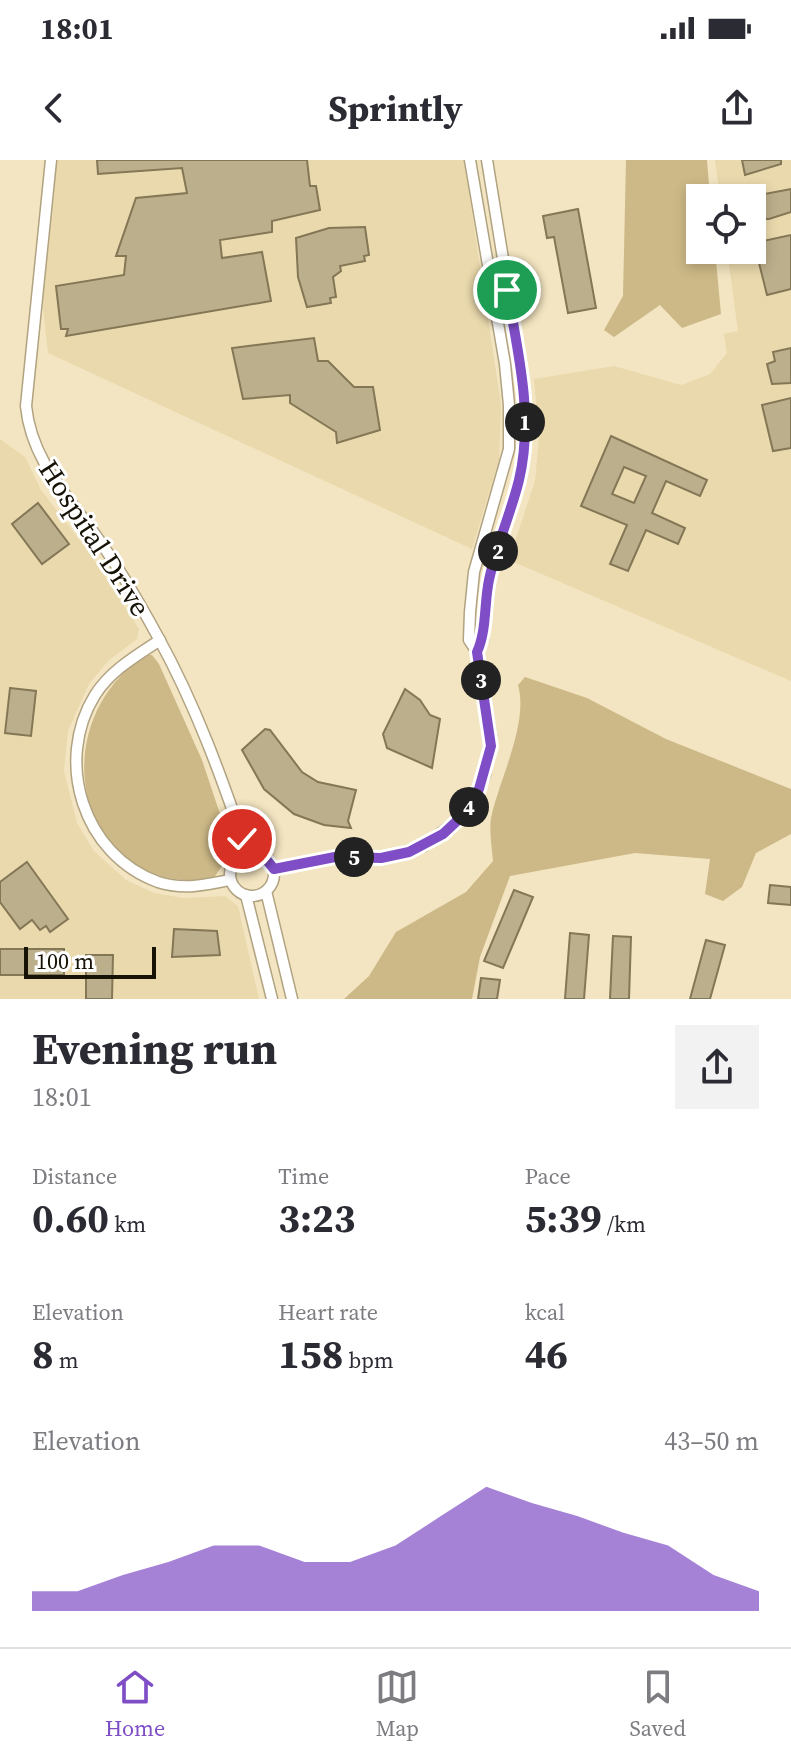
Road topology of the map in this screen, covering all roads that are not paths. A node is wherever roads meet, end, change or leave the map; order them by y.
1 (51, 160) edge
2 (470, 160) edge
3 (487, 160) edge
4 (160, 640) junction
5 (477, 652) junction
6 (247, 852) junction
7 (274, 869) junction
8 (230, 880) junction
9 (266, 891) junction
10 (246, 895) junction
11 (272, 999) edge
12 (292, 999) edge

1 - 4 street, Hospital Drive
2 - 5 street
3 - 5 street
4 - 6 street, Hospital Drive
4 - 8 street
5 - 7 street
6 - 7 street
6 - 8 street
7 - 9 street
8 - 10 street
9 - 10 street
9 - 12 street
10 - 11 street

